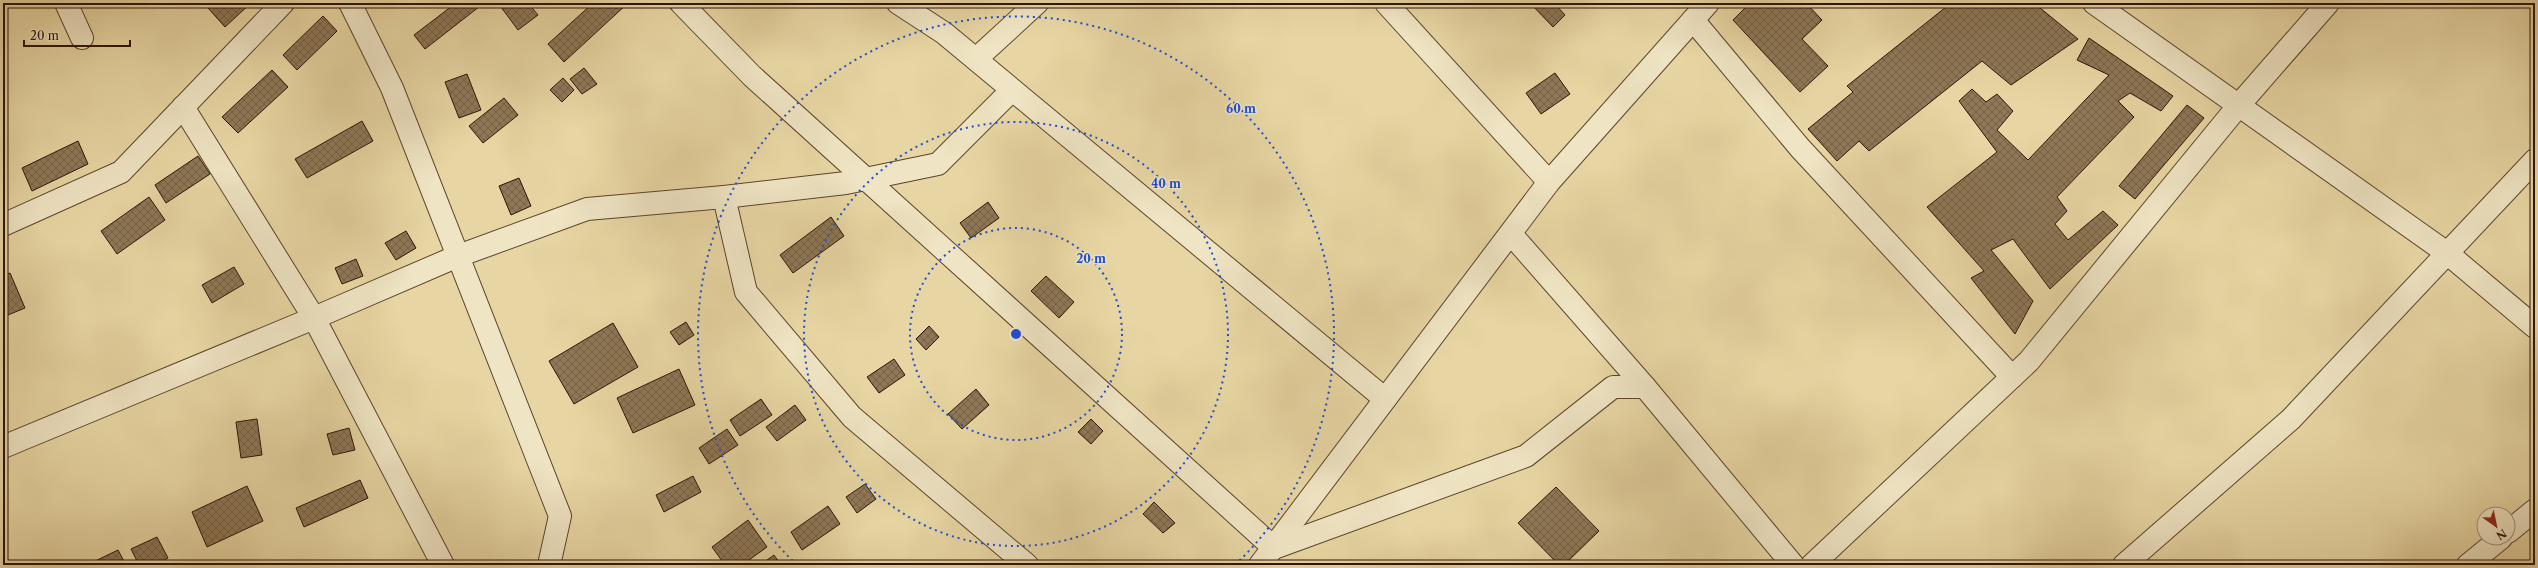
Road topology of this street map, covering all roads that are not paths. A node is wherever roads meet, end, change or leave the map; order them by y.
1 (66, 3) edge
2 (283, 3) edge
3 (350, 3) edge
4 (681, 3) edge
5 (898, 3) edge
6 (1038, 3) edge
7 (1386, 3) edge
8 (1708, 3) edge
9 (2094, 3) edge
10 (2328, 3) edge
11 (1693, 20) junction
12 (82, 38) dead end
13 (976, 60) junction
14 (1012, 90) junction
15 (2239, 105) junction
16 (183, 107) junction
17 (2535, 160) edge
18 (865, 179) junction
19 (1549, 182) junction
20 (724, 197) junction
21 (3, 225) edge
22 (1511, 234) junction
23 (2447, 253) junction
24 (458, 256) junction
25 (314, 318) junction
26 (2535, 327) edge
27 (2012, 377) junction
28 (1645, 387) junction
29 (1385, 399) junction
30 (3, 447) edge
31 (2535, 510) edge
32 (2516, 525) edge
33 (2491, 546) edge
34 (1274, 548) junction
35 (443, 565) edge
36 (549, 565) edge
37 (1027, 565) edge
38 (1260, 565) edge
39 (1793, 565) edge
40 (1812, 565) edge
41 (2124, 565) edge
42 (2468, 565) edge

1 - 12 street
2 - 16 street
3 - 24 street
4 - 18 street
5 - 13 street
6 - 13 street
7 - 19 street
8 - 11 street
9 - 15 street
10 - 15 street
11 - 19 street
11 - 27 street
13 - 14 street
14 - 18 street
14 - 29 street
15 - 23 street
15 - 27 street
16 - 21 street
16 - 25 street
17 - 23 street
18 - 20 street
18 - 34 street
19 - 22 street
20 - 24 street
20 - 37 street
22 - 28 street
22 - 29 street
23 - 26 street
23 - 41 street
24 - 25 street
24 - 36 street
25 - 30 street
25 - 35 street
27 - 40 street
28 - 34 street
28 - 39 street
29 - 34 street
31 - 32 street
33 - 42 street
34 - 38 street

